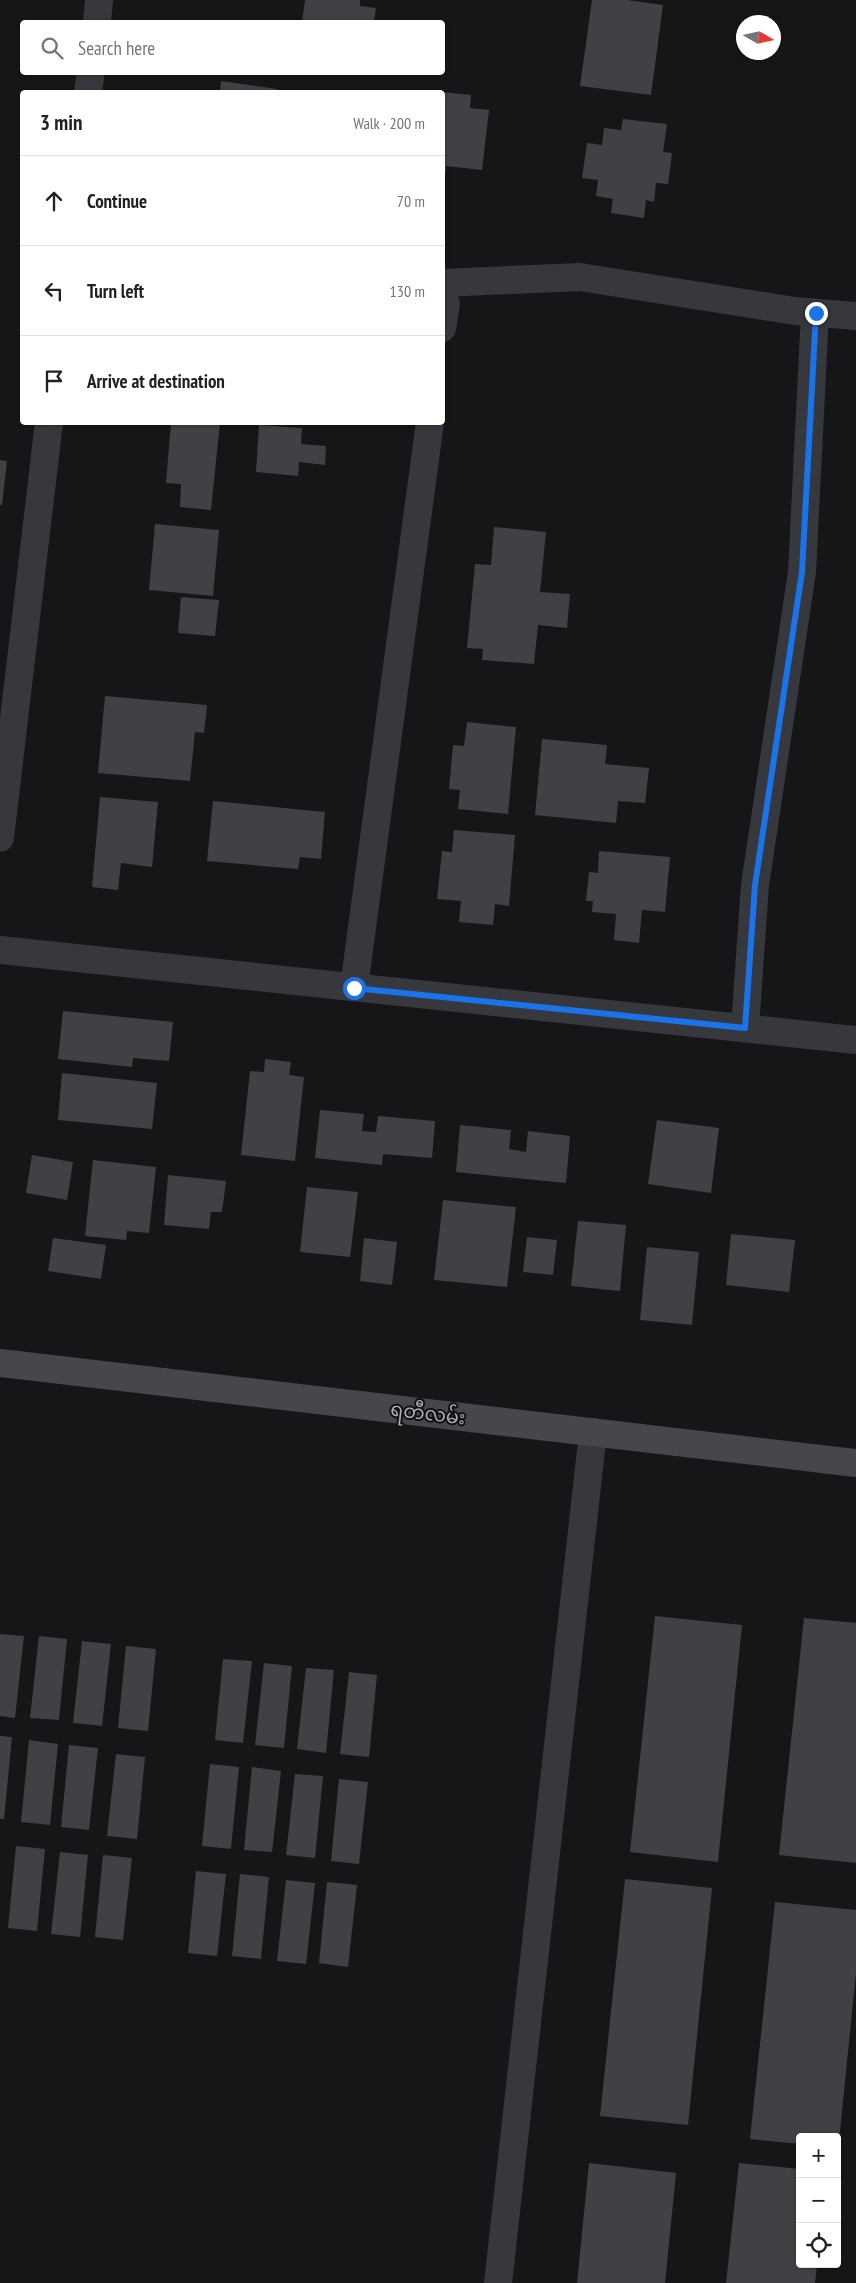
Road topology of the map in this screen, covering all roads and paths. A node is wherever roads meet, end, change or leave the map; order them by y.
1 (100, 0) edge
2 (97, 20) edge
3 (91, 75) edge
4 (88, 90) edge
5 (445, 284) edge
6 (816, 313) junction
7 (856, 316) edge
8 (49, 425) edge
9 (430, 425) edge
10 (0, 838) edge
11 (0, 950) edge
12 (354, 988) junction
13 (745, 1028) junction
14 (856, 1040) edge
15 (0, 1363) edge
16 (593, 1432) junction
17 (856, 1463) edge
18 (498, 2283) edge

1 - 2 street
3 - 4 street
5 - 6 street
6 - 7 street
6 - 13 street
8 - 10 street
9 - 12 street
11 - 12 street
12 - 13 street
13 - 14 street
15 - 16 street, ရတီလမ်း
16 - 17 street, ရတီလမ်း
16 - 18 street

